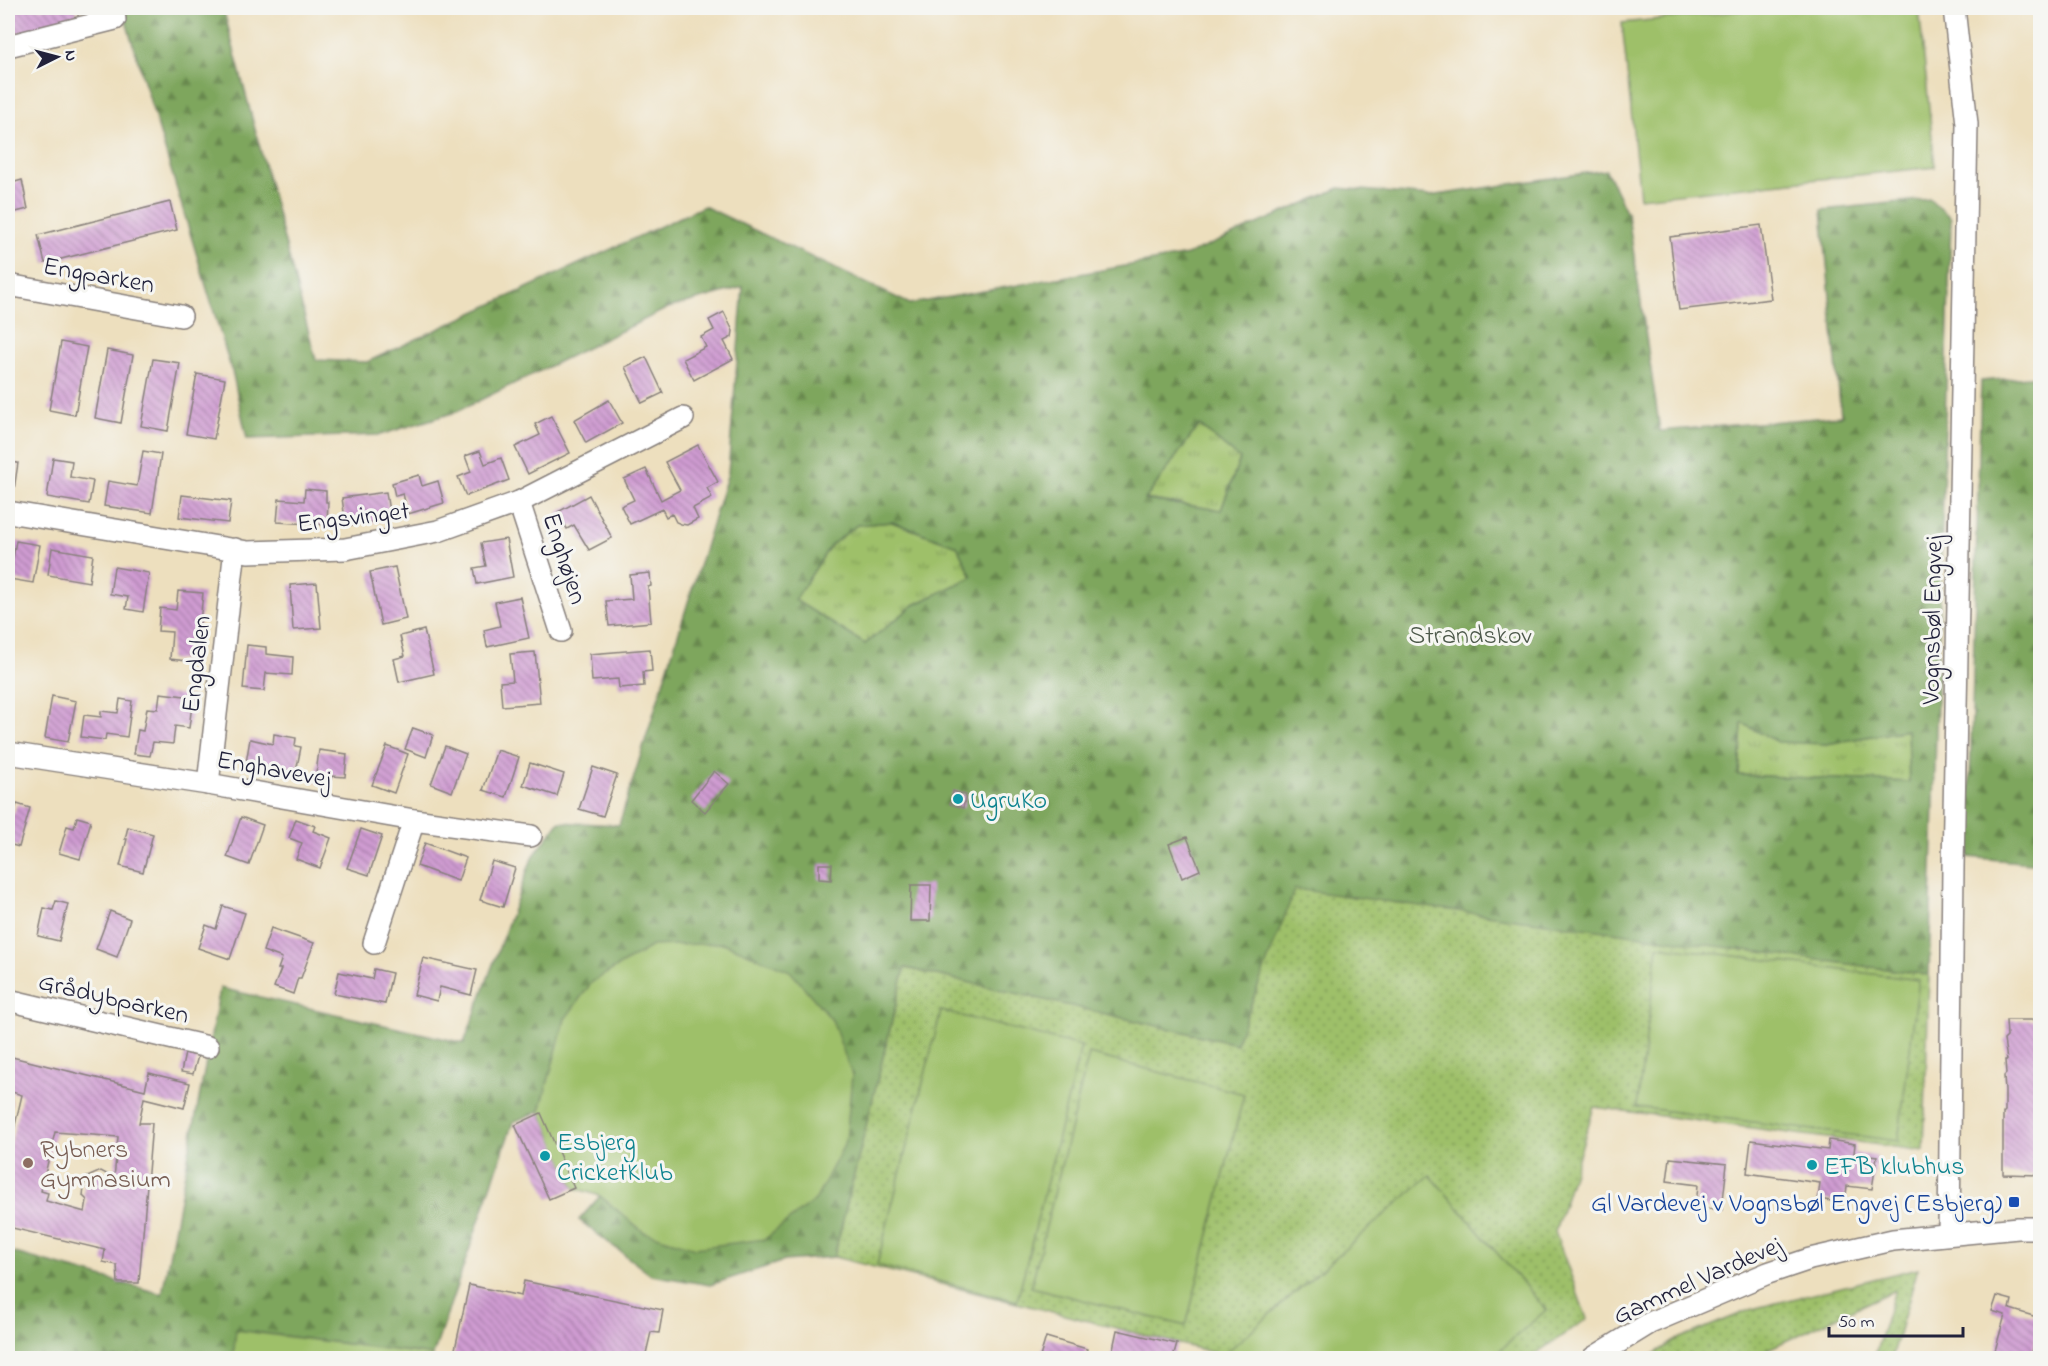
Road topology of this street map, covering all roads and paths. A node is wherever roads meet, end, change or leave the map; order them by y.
1 (1954, 8) edge
2 (115, 19) dead end
3 (8, 46) edge
4 (8, 285) edge
5 (181, 316) dead end
6 (683, 417) dead end
7 (519, 502) junction
8 (8, 512) edge
9 (235, 549) junction
10 (561, 631) dead end
11 (8, 753) edge
12 (208, 784) junction
13 (414, 820) junction
14 (531, 836) dead end
15 (374, 943) dead end
16 (8, 1000) edge
17 (208, 1047) dead end
18 (2040, 1228) edge
19 (1949, 1234) junction
20 (1593, 1359) edge

1 - 19 street, Vognsbøl Engvej
2 - 3 street
4 - 5 street, Engparken
6 - 7 street, Engsvinget
7 - 9 street, Engsvinget
7 - 10 street, Enghøjen
8 - 9 street, Engsvinget
9 - 12 street, Engdalen
11 - 12 street, Enghavevej
12 - 13 street, Enghavevej
13 - 14 street, Enghavevej
13 - 15 street
16 - 17 street, Grådybparken
18 - 19 street, Gammel Vardevej
19 - 20 street, Gammel Vardevej

